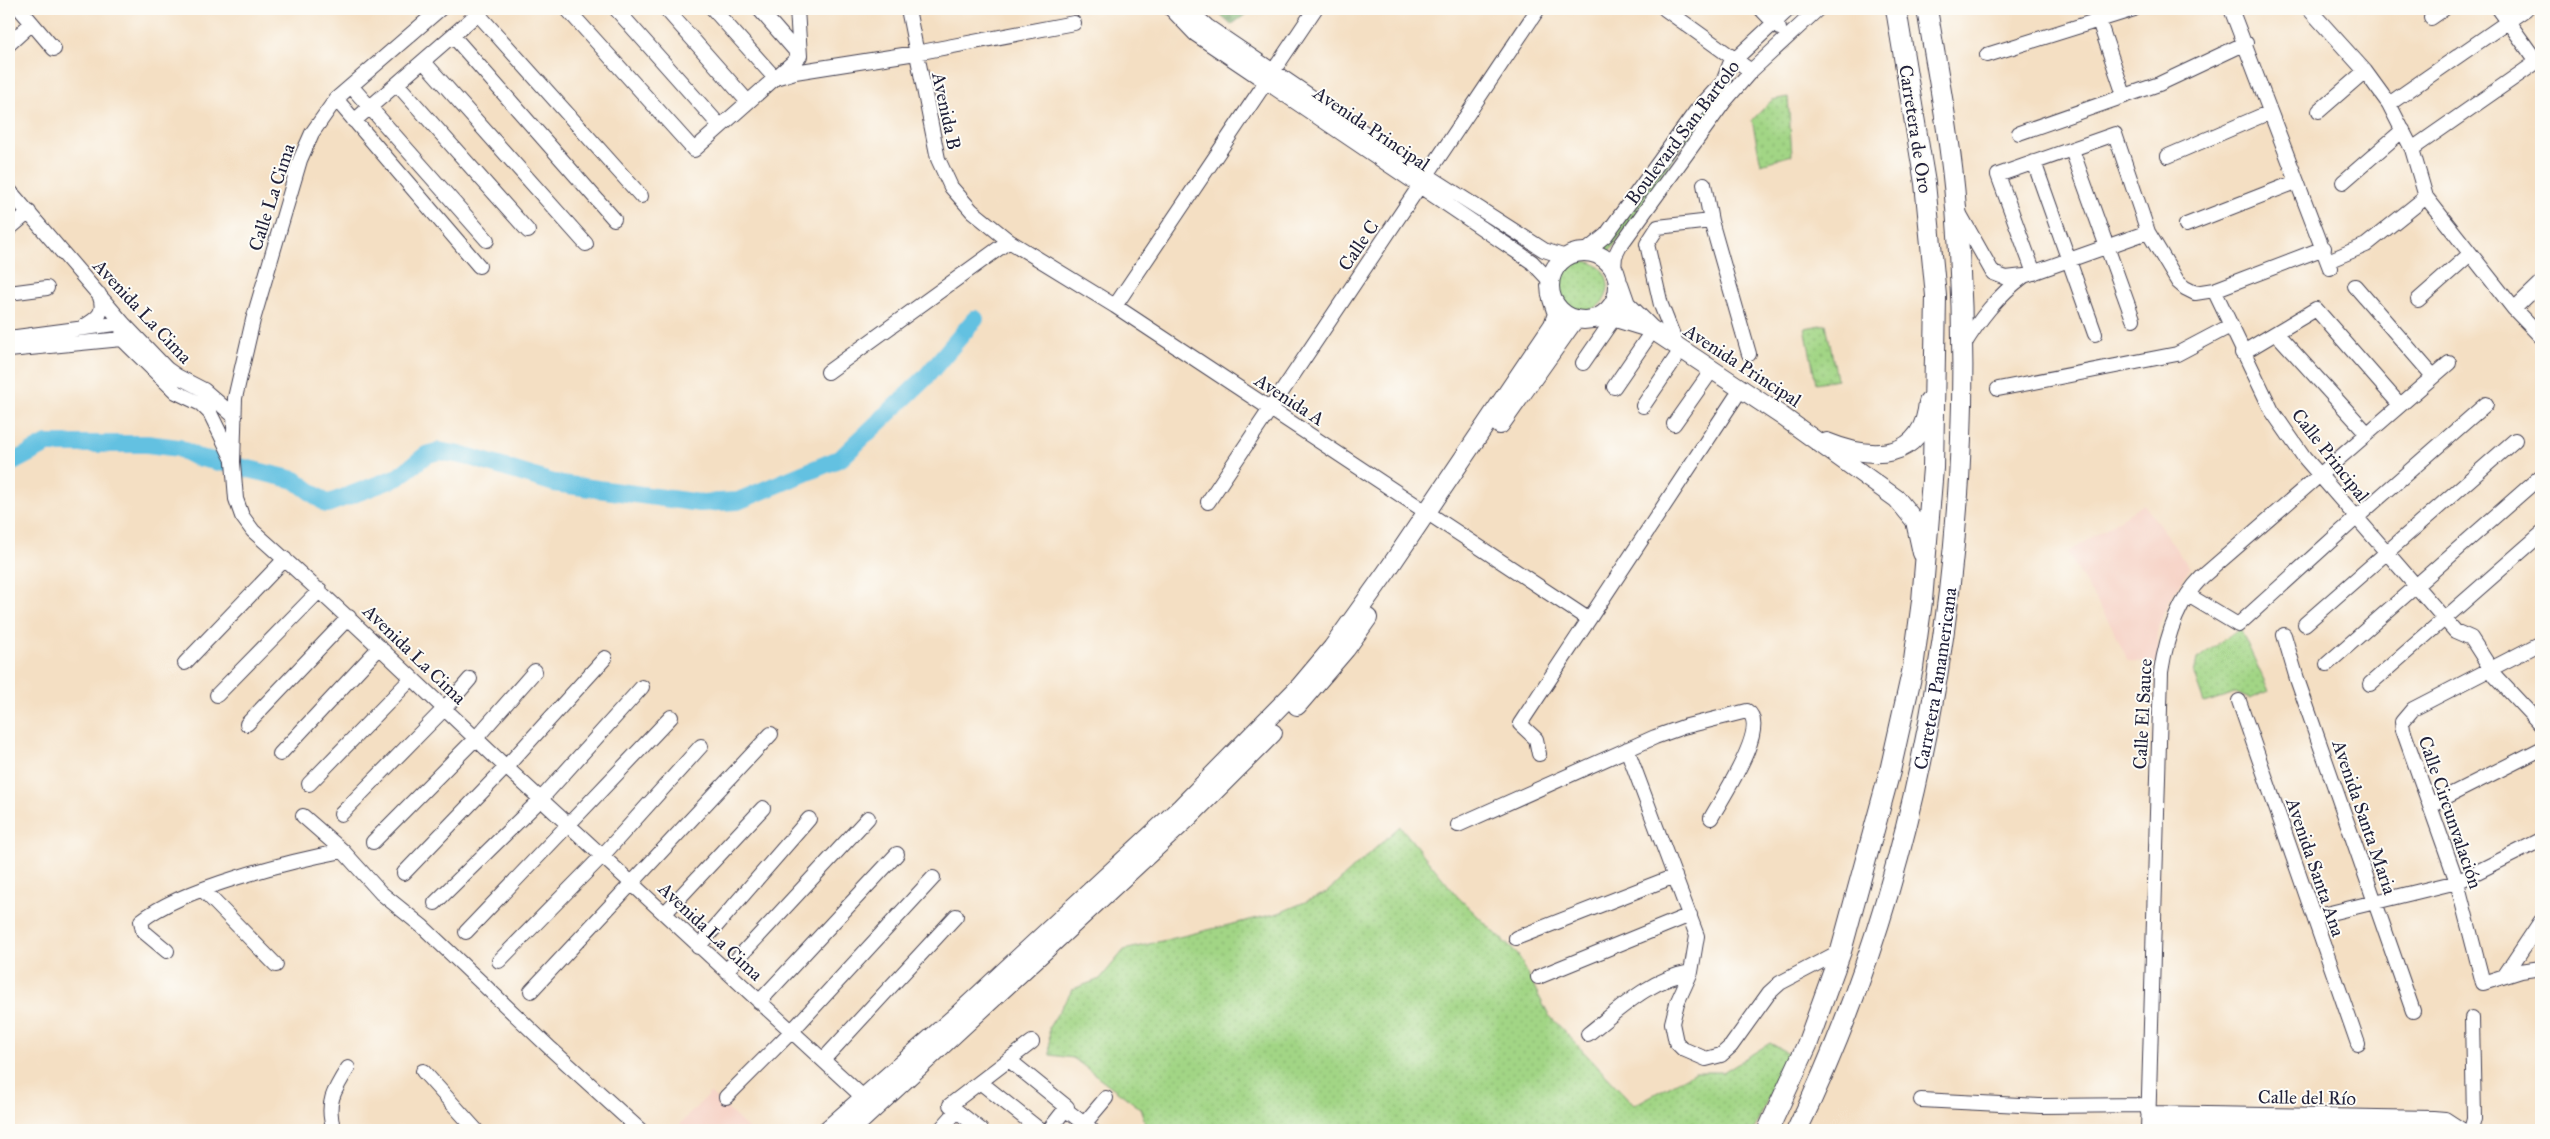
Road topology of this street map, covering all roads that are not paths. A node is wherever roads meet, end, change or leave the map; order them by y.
1 (20, 9) edge
2 (440, 9) edge
3 (567, 9) edge
4 (616, 9) edge
5 (666, 9) edge
6 (713, 9) edge
7 (759, 9) edge
8 (797, 9) edge
9 (908, 9) edge
10 (1171, 9) edge
11 (1188, 9) edge
12 (1315, 9) edge
13 (1538, 9) edge
14 (1666, 9) edge
15 (1761, 9) edge
16 (1789, 9) edge
17 (1818, 9) edge
18 (2134, 9) edge
19 (2232, 9) edge
20 (2310, 9) edge
21 (2444, 9) edge
22 (2499, 9) edge
23 (2526, 9) edge
24 (481, 11) edge
25 (2098, 15) edge
26 (1928, 16) edge
27 (1898, 18) edge
28 (2431, 18) dead end
29 (2508, 21) junction
30 (1773, 22) junction
31 (32, 23) junction
32 (1074, 23) dead end
33 (453, 36) junction
34 (1786, 37) junction
35 (2246, 43) junction
36 (9, 44) edge
37 (54, 49) dead end
38 (916, 54) junction
39 (1987, 55) dead end
40 (800, 56) junction
41 (1734, 60) junction
42 (2539, 61) edge
43 (424, 62) junction
44 (1751, 71) junction
45 (2365, 71) junction
46 (1269, 76) junction
47 (775, 78) junction
48 (397, 84) junction
49 (351, 86) junction
50 (1713, 92) junction
51 (2124, 95) junction
52 (336, 100) junction
53 (748, 102) junction
54 (1724, 102) junction
55 (2389, 104) junction
56 (370, 107) junction
57 (2319, 111) dead end
58 (2270, 112) junction
59 (354, 121) junction
60 (720, 126) junction
61 (2403, 130) junction
62 (2019, 133) dead end
63 (2412, 149) junction
64 (2072, 150) junction
65 (2168, 156) dead end
66 (2034, 162) junction
67 (1424, 181) junction
68 (2296, 182) junction
69 (2343, 182) dead end
70 (1704, 184) dead end
71 (9, 190) edge
72 (641, 196) dead end
73 (2426, 197) junction
74 (1956, 207) junction
75 (972, 211) joint
76 (29, 212) junction
77 (614, 219) dead end
78 (1711, 220) junction
79 (2186, 225) dead end
80 (9, 229) edge
81 (528, 231) dead end
82 (2148, 232) junction
83 (487, 240) dead end
84 (1009, 241) junction
85 (586, 244) dead end
86 (2105, 246) junction
87 (1932, 249) joint
88 (1585, 252) junction
89 (2470, 254) junction
90 (1566, 257) junction
91 (2327, 259) junction
92 (2067, 260) junction
93 (479, 266) dead end
94 (2029, 274) junction
95 (1617, 276) junction
96 (2355, 286) dead end
97 (47, 288) dead end
98 (1551, 290) junction
99 (2214, 290) junction
100 (2541, 292) edge
101 (9, 293) edge
102 (98, 293) junction
103 (1936, 296) junction
104 (2418, 300) dead end
105 (1661, 305) junction
106 (1115, 306) junction
107 (2514, 309) junction
108 (1614, 318) junction
109 (1584, 319) junction
110 (2134, 319) dead end
111 (124, 323) junction
112 (2230, 326) junction
113 (77, 330) junction
114 (1655, 332) junction
115 (2276, 333) junction
116 (2095, 334) dead end
117 (2541, 337) edge
118 (9, 338) edge
119 (122, 339) junction
120 (1680, 349) junction
121 (1962, 349) junction
122 (9, 350) edge
123 (2242, 353) junction
124 (1749, 354) dead end
125 (2449, 362) dead end
126 (1583, 363) dead end
127 (1712, 370) junction
128 (828, 372) dead end
129 (2434, 376) junction
130 (1614, 387) dead end
131 (1741, 389) junction
132 (1998, 389) dead end
133 (2486, 404) dead end
134 (2400, 405) junction
135 (1643, 406) dead end
136 (1271, 409) junction
137 (235, 417) junction
138 (1674, 424) dead end
139 (2367, 434) junction
140 (1812, 436) junction
141 (2514, 440) dead end
142 (233, 462) junction
143 (2319, 475) junction
144 (2541, 476) edge
145 (1208, 502) dead end
146 (1432, 515) junction
147 (2356, 518) junction
148 (2541, 534) edge
149 (2386, 553) junction
150 (285, 559) junction
151 (2415, 586) junction
152 (320, 590) junction
153 (2188, 594) junction
154 (1922, 601) junction
155 (349, 617) junction
156 (1588, 619) junction
157 (2445, 619) junction
158 (2305, 624) dead end
159 (2284, 635) dead end
160 (2541, 643) edge
161 (380, 647) junction
162 (605, 658) dead end
163 (185, 663) dead end
164 (2327, 664) dead end
165 (2490, 668) junction
166 (535, 671) dead end
167 (412, 678) junction
168 (470, 679) dead end
169 (2370, 684) dead end
170 (642, 687) dead end
171 (217, 695) dead end
172 (2239, 701) dead end
173 (446, 708) junction
174 (671, 717) dead end
175 (246, 724) dead end
176 (2541, 725) edge
177 (771, 734) dead end
178 (476, 738) junction
179 (701, 746) dead end
180 (1627, 749) junction
181 (2541, 749) edge
182 (280, 754) dead end
183 (1539, 754) dead end
184 (506, 767) junction
185 (309, 784) dead end
186 (1886, 784) junction
187 (1915, 788) junction
188 (541, 800) junction
189 (2430, 805) junction
190 (763, 808) dead end
191 (341, 814) dead end
192 (303, 816) dead end
193 (868, 818) dead end
194 (1711, 818) dead end
195 (809, 819) dead end
196 (569, 824) junction
197 (1458, 825) dead end
198 (1875, 832) junction
199 (1904, 837) junction
200 (2541, 840) edge
201 (373, 842) dead end
202 (343, 850) junction
203 (897, 854) dead end
204 (603, 855) junction
205 (404, 873) dead end
206 (1675, 876) junction
207 (933, 878) dead end
208 (2457, 882) junction
209 (633, 884) junction
210 (203, 890) junction
211 (2375, 902) junction
212 (435, 903) dead end
213 (665, 913) junction
214 (1690, 915) junction
215 (956, 916) dead end
216 (2314, 917) junction
217 (2541, 921) edge
218 (466, 932) dead end
219 (1516, 938) dead end
220 (698, 947) junction
221 (167, 951) dead end
222 (1841, 951) junction
223 (498, 961) dead end
224 (276, 965) dead end
225 (2541, 968) edge
226 (726, 971) junction
227 (1691, 972) junction
228 (2505, 975) junction
229 (1538, 977) dead end
230 (530, 991) dead end
231 (759, 1002) junction
232 (2413, 1011) dead end
233 (2472, 1018) dead end
234 (791, 1032) junction
235 (1588, 1034) dead end
236 (1032, 1042) dead end
237 (2358, 1044) dead end
238 (823, 1060) junction
239 (1009, 1060) junction
240 (348, 1068) dead end
241 (423, 1071) dead end
242 (980, 1082) junction
243 (726, 1097) dead end
244 (1106, 1098) dead end
245 (1922, 1100) dead end
246 (868, 1103) junction
247 (1065, 1108) junction
248 (957, 1111) junction
249 (2148, 1118) edge
250 (2285, 1124) edge
251 (1085, 1128) edge
252 (334, 1130) edge
253 (476, 1130) edge
254 (640, 1130) edge
255 (827, 1130) edge
256 (851, 1130) edge
257 (940, 1130) edge
258 (981, 1130) edge
259 (1040, 1130) edge
260 (1049, 1130) edge
261 (1768, 1130) edge
262 (1797, 1130) edge
263 (2438, 1130) edge
264 (2462, 1130) edge
265 (2471, 1130) edge

1 - 31 street
2 - 49 street, Calle La Cima
3 - 60 street
4 - 60 street
5 - 53 street
6 - 47 street
7 - 40 street
8 - 40 street
9 - 38 street, Avenida B
10 - 46 street, Avenida Principal
11 - 46 street, Avenida Principal
12 - 46 street
13 - 67 street, Calle C
14 - 41 street
15 - 30 street
16 - 30 street, Boulevard San Bartolo
17 - 34 street, Boulevard San Bartolo
18 - 25 street
19 - 35 street
20 - 45 street
21 - 28 street
22 - 29 street
23 - 29 street
24 - 33 street
24 - 72 street
25 - 39 street
25 - 51 street
26 - 27 highway
26 - 74 highway, Carretera de Oro
27 - 87 highway, Carretera de Oro
29 - 42 street
29 - 55 street
30 - 34 street
30 - 41 street, Boulevard San Bartolo
31 - 36 street
31 - 37 street
32 - 38 street
33 - 43 street
33 - 77 street
34 - 44 street, Boulevard San Bartolo
35 - 51 street
35 - 58 street
38 - 47 street
38 - 75 street, Avenida B
40 - 47 street
41 - 44 street
41 - 50 street, Boulevard San Bartolo
42 - 63 street
43 - 48 street
43 - 85 street
44 - 54 street, Boulevard San Bartolo
45 - 55 street
45 - 57 street
46 - 67 street, Avenida Principal
46 - 106 street
47 - 53 street
48 - 56 street
48 - 81 street
49 - 52 street, Calle La Cima
49 - 56 street
50 - 54 street
50 - 88 street, Boulevard San Bartolo
51 - 62 street
52 - 59 street
52 - 137 street, Calle La Cima
53 - 60 street
54 - 95 street, Boulevard San Bartolo
55 - 61 street
56 - 59 street
56 - 83 street
58 - 65 street
58 - 68 street
59 - 93 street
61 - 63 street
61 - 69 street
63 - 73 street
64 - 66 street
64 - 82 street
64 - 86 street
66 - 92 street
66 - 94 street
67 - 90 street, Avenida Principal
67 - 98 street, Avenida Principal
67 - 136 street, Calle C
68 - 79 street
68 - 91 street
70 - 78 street
71 - 76 street, Avenida La Cima
73 - 89 street
73 - 91 street
74 - 94 street
74 - 121 highway, Carretera Panamericana
75 - 84 street, Avenida A
76 - 80 street
76 - 102 street, Avenida La Cima
78 - 105 street
78 - 124 street
82 - 86 street
82 - 99 street
84 - 106 street, Avenida A
84 - 128 street
86 - 92 street
86 - 110 street
87 - 103 highway, Carretera Panamericana
88 - 90 main road
88 - 95 main road
89 - 104 street
89 - 107 street
90 - 98 main road
91 - 99 street
92 - 94 street
92 - 116 street
94 - 121 street
95 - 109 main road
95 - 114 main road, Avenida Principal
96 - 129 street
97 - 101 street
98 - 109 main road
98 - 146 main road
99 - 112 street, Calle Principal
100 - 107 street
102 - 111 street, Avenida La Cima
102 - 113 street
103 - 140 main road, Avenida Principal
103 - 154 highway, Carretera Panamericana
105 - 114 street
105 - 120 street
106 - 136 street, Avenida A
107 - 117 street
108 - 109 main road, Avenida Principal
108 - 114 main road, Avenida Principal
108 - 126 street
109 - 146 main road
111 - 113 street
111 - 119 street
111 - 137 street, Avenida La Cima
112 - 123 street, Calle Principal
112 - 132 street
113 - 118 street
114 - 120 main road, Avenida Principal
114 - 130 street
115 - 123 street
115 - 134 street
115 - 139 street
119 - 122 street
119 - 142 street
120 - 127 main road, Avenida Principal
120 - 135 street
121 - 187 highway, Carretera Panamericana
123 - 143 street, Calle Principal
125 - 129 street, Calle El Sauce
127 - 131 main road, Avenida Principal
127 - 138 street
129 - 134 street, Calle El Sauce
131 - 140 main road, Avenida Principal
131 - 156 street
133 - 147 street
134 - 139 street, Calle El Sauce
136 - 145 street, Calle C
136 - 146 street, Avenida A
137 - 142 street, Avenida La Cima
139 - 143 street, Calle El Sauce
140 - 154 main road, Avenida Principal
141 - 149 street
142 - 150 street, Avenida La Cima
143 - 147 street, Calle Principal
143 - 153 street, Calle El Sauce
144 - 151 street
146 - 156 street, Avenida A
146 - 246 main road
147 - 149 street, Calle Principal
147 - 153 street
148 - 157 street
149 - 151 street, Calle Principal
149 - 158 street
150 - 152 street, Avenida La Cima
150 - 163 street
151 - 157 street, Calle Principal
151 - 164 street
152 - 155 street, Avenida La Cima
152 - 171 street
153 - 249 street, Calle El Sauce
154 - 186 highway, Carretera Panamericana
155 - 161 street, Avenida La Cima
155 - 175 street
156 - 183 street
157 - 165 street, Calle Principal
157 - 169 street
159 - 211 street, Avenida Santa Maria
160 - 165 street, Calle Circunvalación
161 - 167 street, Avenida La Cima
161 - 182 street
162 - 184 street
165 - 176 street, Calle Principal
165 - 189 street, Calle Circunvalación
166 - 178 street
167 - 173 street, Avenida La Cima
167 - 185 street
168 - 173 street
170 - 188 street
172 - 216 street, Avenida Santa Ana
173 - 178 street, Avenida La Cima
173 - 191 street
174 - 196 street
177 - 209 street
178 - 184 street, Avenida La Cima
178 - 201 street
179 - 204 street
180 - 194 street
180 - 197 street
180 - 206 street
181 - 189 street
184 - 188 street, Avenida La Cima
184 - 205 street
186 - 187 highway
186 - 198 highway, Carretera Panamericana
187 - 199 highway, Carretera Panamericana
188 - 196 street, Avenida La Cima
188 - 212 street
189 - 208 street, Calle Circunvalación
190 - 213 street
192 - 202 street
193 - 226 street
195 - 220 street
196 - 204 street, Avenida La Cima
196 - 218 street
198 - 199 highway
198 - 222 highway, Carretera Panamericana
199 - 262 highway, Carretera Panamericana
200 - 208 street
202 - 210 street
202 - 254 street
203 - 231 street
204 - 209 street, Avenida La Cima
204 - 223 street
206 - 214 street
206 - 219 street
207 - 234 street
208 - 211 street
208 - 228 street, Calle Circunvalación
209 - 213 street, Avenida La Cima
209 - 230 street
210 - 221 street
210 - 224 street
211 - 216 street
211 - 232 street, Avenida Santa Maria
213 - 220 street, Avenida La Cima
214 - 227 street
214 - 229 street
215 - 238 street
216 - 237 street, Avenida Santa Ana
217 - 228 street
220 - 226 street, Avenida La Cima
222 - 227 street
222 - 261 highway, Carretera Panamericana
225 - 228 street, Calle Circunvalación
226 - 231 street, Avenida La Cima
227 - 235 street
231 - 234 street, Avenida La Cima
233 - 265 street
234 - 238 street, Avenida La Cima
234 - 243 street
236 - 239 street
238 - 246 street, Avenida La Cima
239 - 242 street
239 - 247 street
240 - 252 street
241 - 253 street
242 - 248 street
242 - 259 street
244 - 251 street
245 - 249 street, Calle del Río
246 - 255 main road
246 - 256 main road
247 - 251 street
247 - 260 street
248 - 257 street
248 - 258 street
249 - 250 street, Calle del Río
250 - 263 street, Calle del Río
250 - 264 street, Calle del Río

